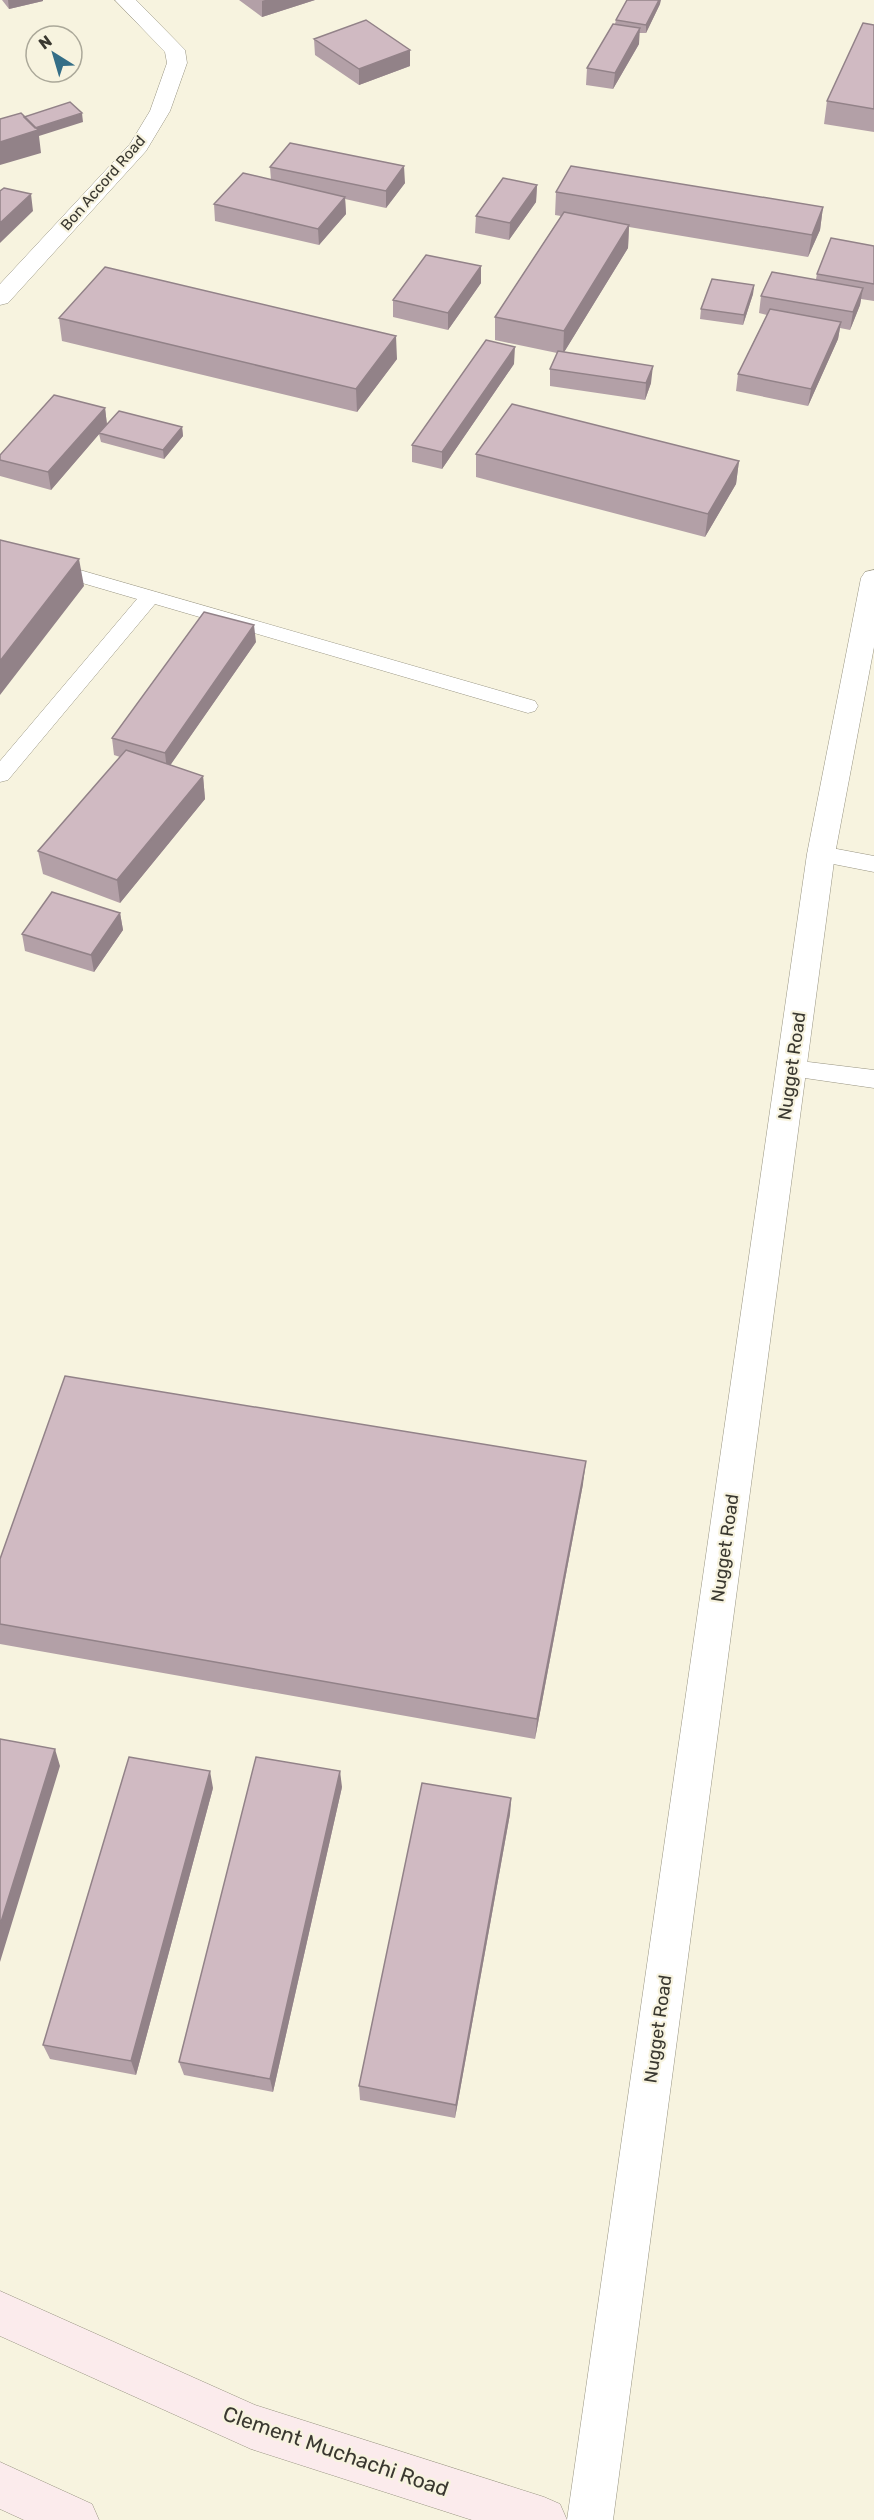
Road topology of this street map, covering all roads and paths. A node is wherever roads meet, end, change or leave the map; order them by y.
1 (125, 0) edge
2 (0, 298) edge
3 (0, 553) edge
4 (874, 578) edge
5 (149, 598) junction
6 (528, 706) dead end
7 (0, 775) edge
8 (821, 854) junction
9 (874, 864) edge
10 (792, 1069) junction
11 (874, 1079) edge
12 (0, 2313) edge
13 (0, 2485) edge
14 (76, 2520) edge
15 (544, 2520) edge
16 (590, 2520) edge

1 - 2 street, Bon Accord Road
3 - 5 lane
4 - 8 street, Nugget Road
5 - 6 lane
5 - 7 lane
8 - 9 lane
8 - 10 street, Nugget Road
10 - 11 lane
10 - 16 street, Nugget Road
12 - 15 main road, Clement Muchachi Road
13 - 14 main road

